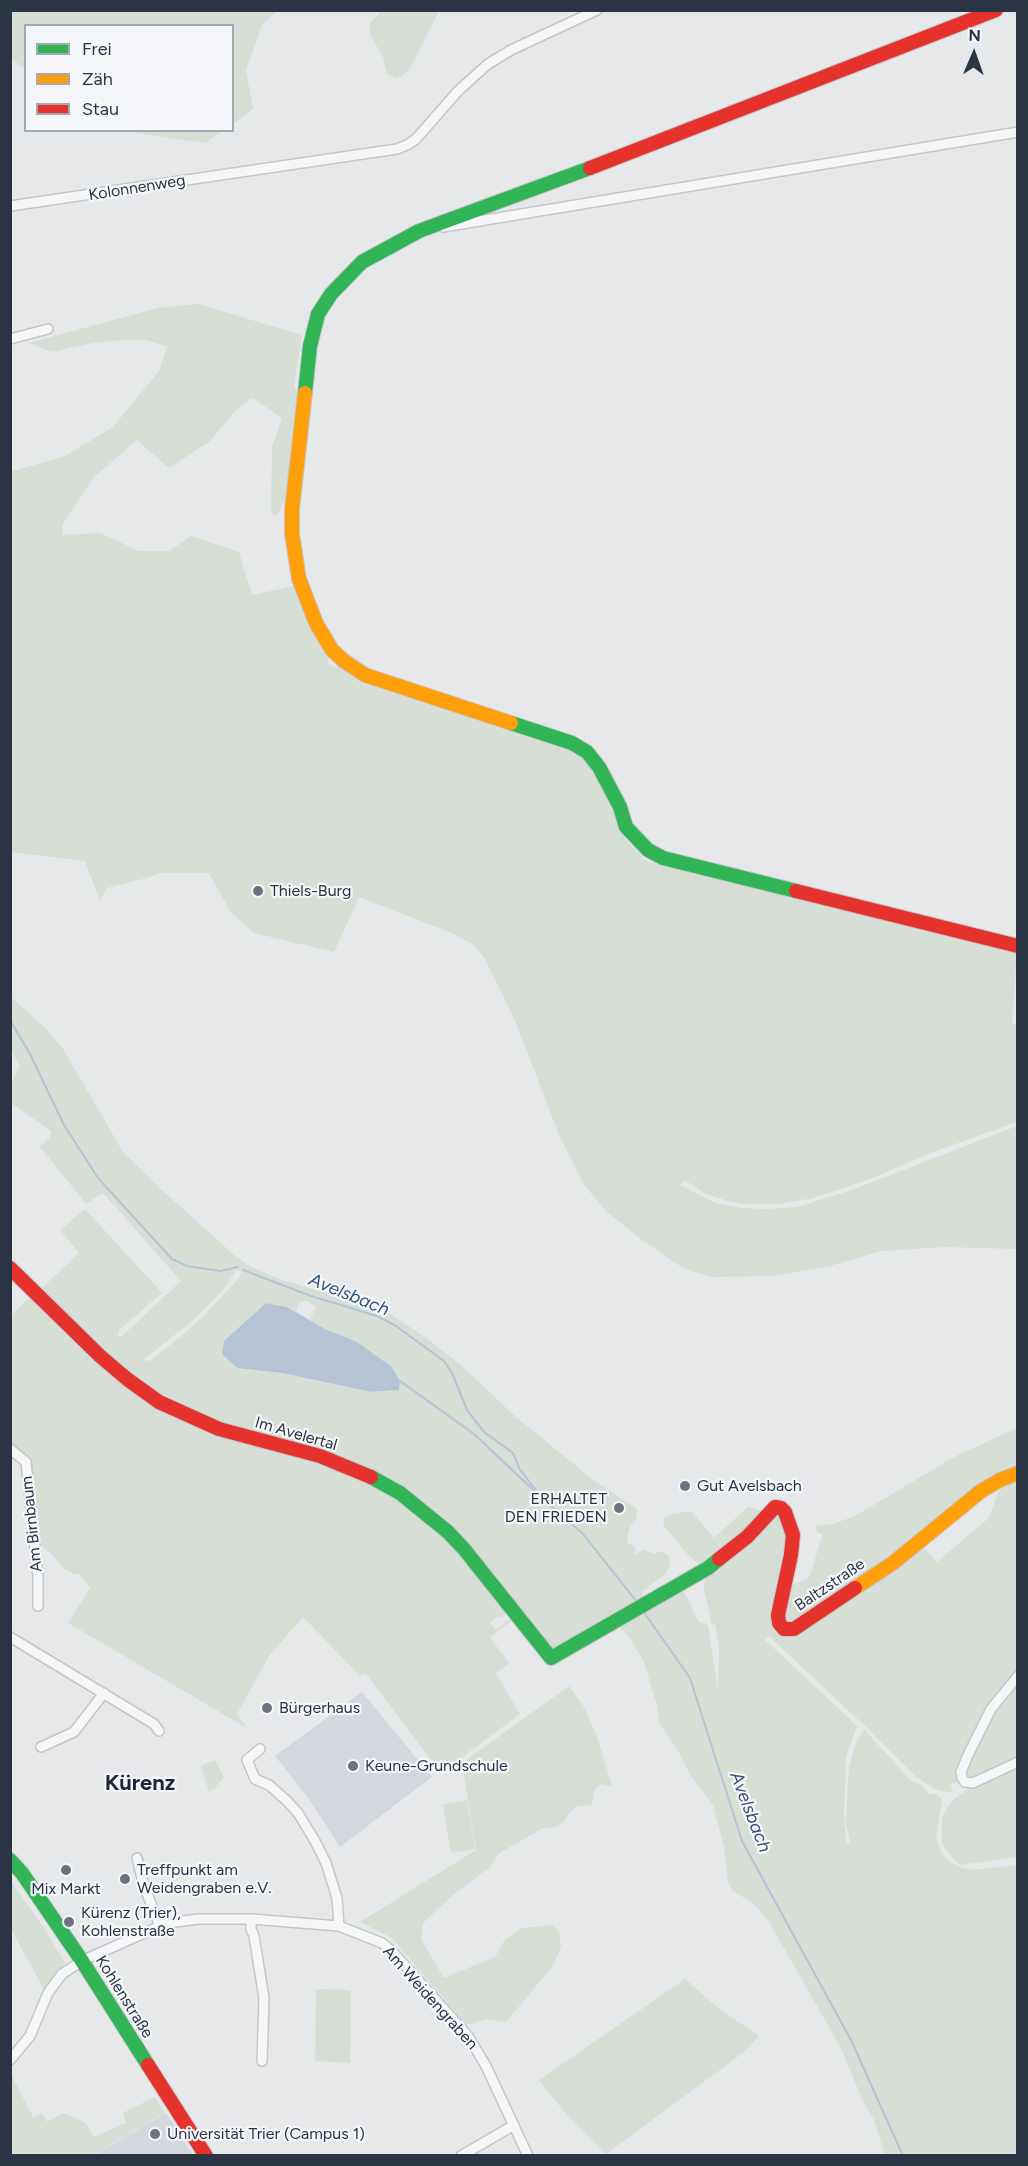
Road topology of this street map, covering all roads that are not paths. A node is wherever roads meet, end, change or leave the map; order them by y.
1 (597, 10) edge
2 (996, 10) edge
3 (1017, 132) edge
4 (10, 206) edge
5 (419, 231) junction
6 (48, 329) dead end
7 (10, 339) edge
8 (1017, 946) edge
9 (10, 1268) edge
10 (10, 1449) edge
11 (1017, 1473) edge
12 (38, 1606) dead end
13 (10, 1637) edge
14 (551, 1658) joint
15 (1017, 1676) edge
16 (104, 1693) junction
17 (159, 1731) dead end
18 (41, 1748) dead end
19 (260, 1749) dead end
20 (1017, 1762) edge
21 (137, 1858) dead end
22 (10, 1860) edge
23 (251, 1919) junction
24 (160, 1926) junction
25 (339, 1926) junction
26 (82, 1961) junction
27 (10, 2060) edge
28 (262, 2061) dead end
29 (514, 2125) junction
30 (206, 2156) edge
31 (461, 2156) edge
32 (528, 2156) edge

1 - 4 street, Kolonnenweg
2 - 5 street
3 - 5 street
5 - 8 street
6 - 7 street
9 - 14 street, Im Avelertal
10 - 12 street, Am Birnbaum
11 - 14 street, Baltzstraße
13 - 16 street
15 - 20 street
16 - 17 street
16 - 18 street
19 - 25 street
21 - 24 street
22 - 26 street, Kohlenstraße
23 - 24 street, Am Weidengraben
23 - 25 street, Am Weidengraben
23 - 28 street
24 - 26 street, Am Weidengraben
25 - 29 street, Am Weidengraben
26 - 27 street, Am Weidengraben
26 - 30 street, Kohlenstraße
29 - 31 street
29 - 32 street, Am Weidengraben

